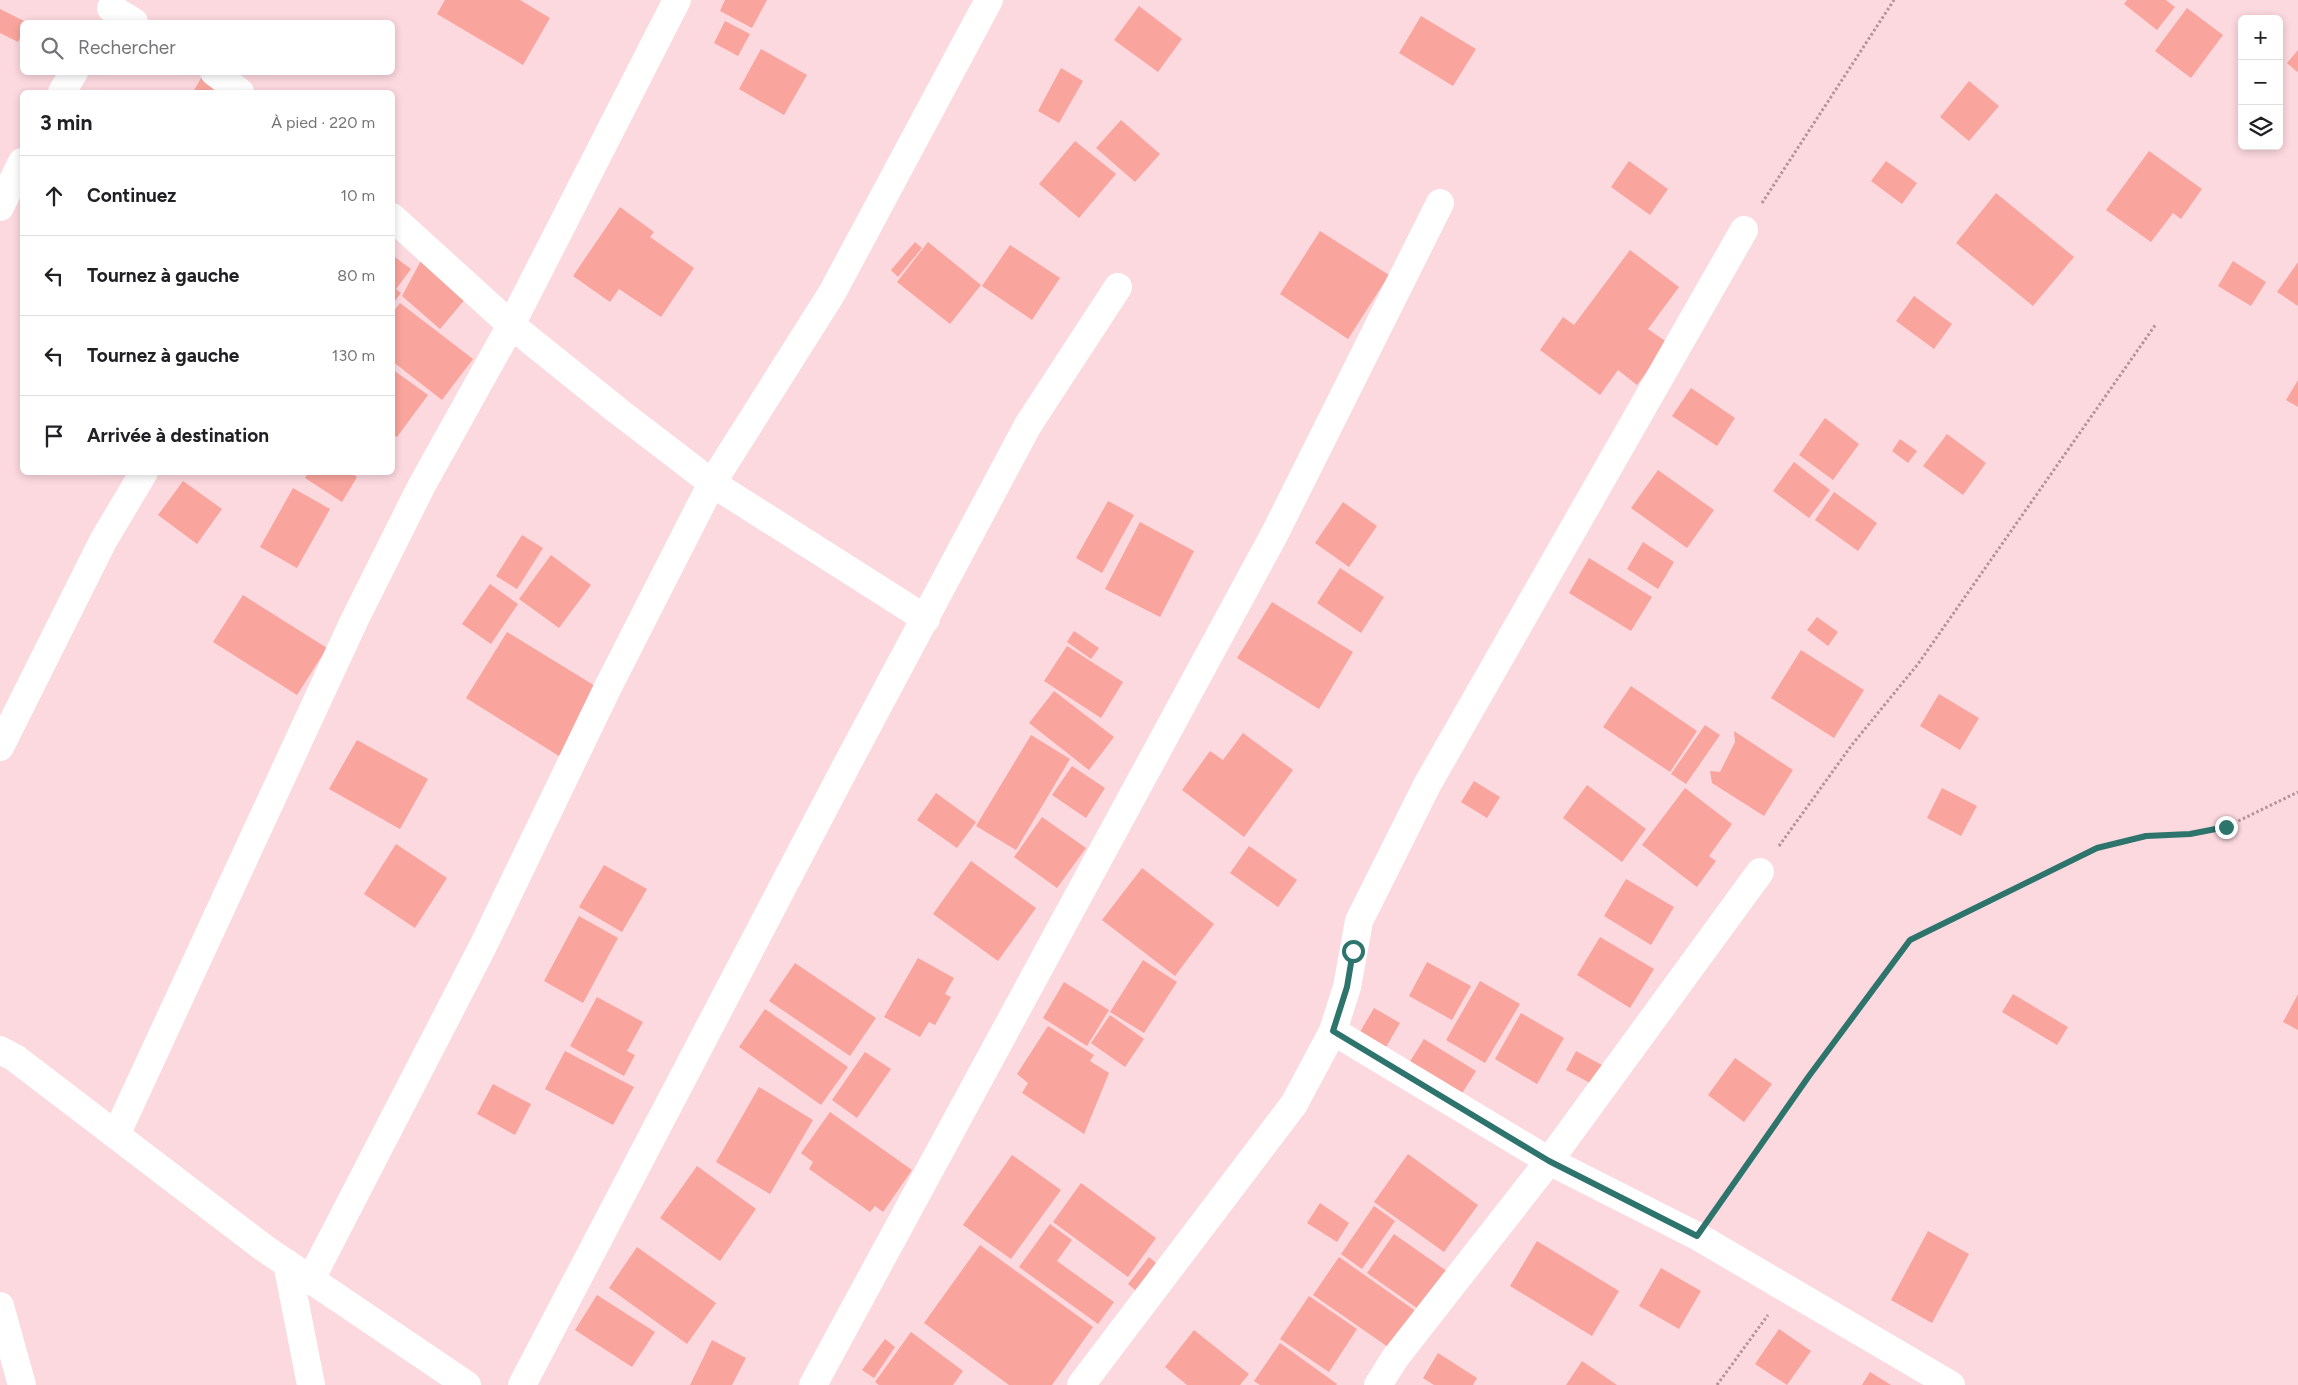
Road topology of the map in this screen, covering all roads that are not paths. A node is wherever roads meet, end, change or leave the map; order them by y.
1 (677, 0) edge
2 (989, 0) edge
3 (110, 10) edge
4 (130, 20) edge
5 (72, 75) edge
6 (218, 75) edge
7 (63, 90) edge
8 (237, 90) edge
9 (20, 166) edge
10 (1440, 203) dead end
11 (0, 207) edge
12 (395, 220) edge
13 (1744, 230) road end
14 (1118, 287) dead end
15 (512, 325) junction
16 (142, 475) edge
17 (712, 483) junction
18 (926, 619) junction
19 (0, 747) edge
20 (1760, 872) road end
21 (1333, 1031) junction
22 (0, 1050) edge
23 (116, 1135) junction
24 (1549, 1161) junction
25 (287, 1263) junction
26 (311, 1279) junction
27 (0, 1306) edge
28 (1085, 1383) edge
29 (22, 1385) edge
30 (311, 1385) edge
31 (467, 1385) edge
32 (522, 1385) edge
33 (813, 1385) edge
34 (1378, 1385) edge
35 (1951, 1385) edge

1 - 15 street
2 - 17 street
3 - 4 street
5 - 7 street
6 - 8 street
9 - 11 street
10 - 33 street
12 - 15 street
13 - 21 street
14 - 18 street
15 - 17 street
15 - 23 street
16 - 19 street
17 - 18 street
17 - 26 street
18 - 32 street
20 - 24 street
21 - 24 street
21 - 28 street
22 - 23 street
23 - 25 street
24 - 34 street
24 - 35 street
25 - 26 street
25 - 30 street
26 - 31 street
27 - 29 street

